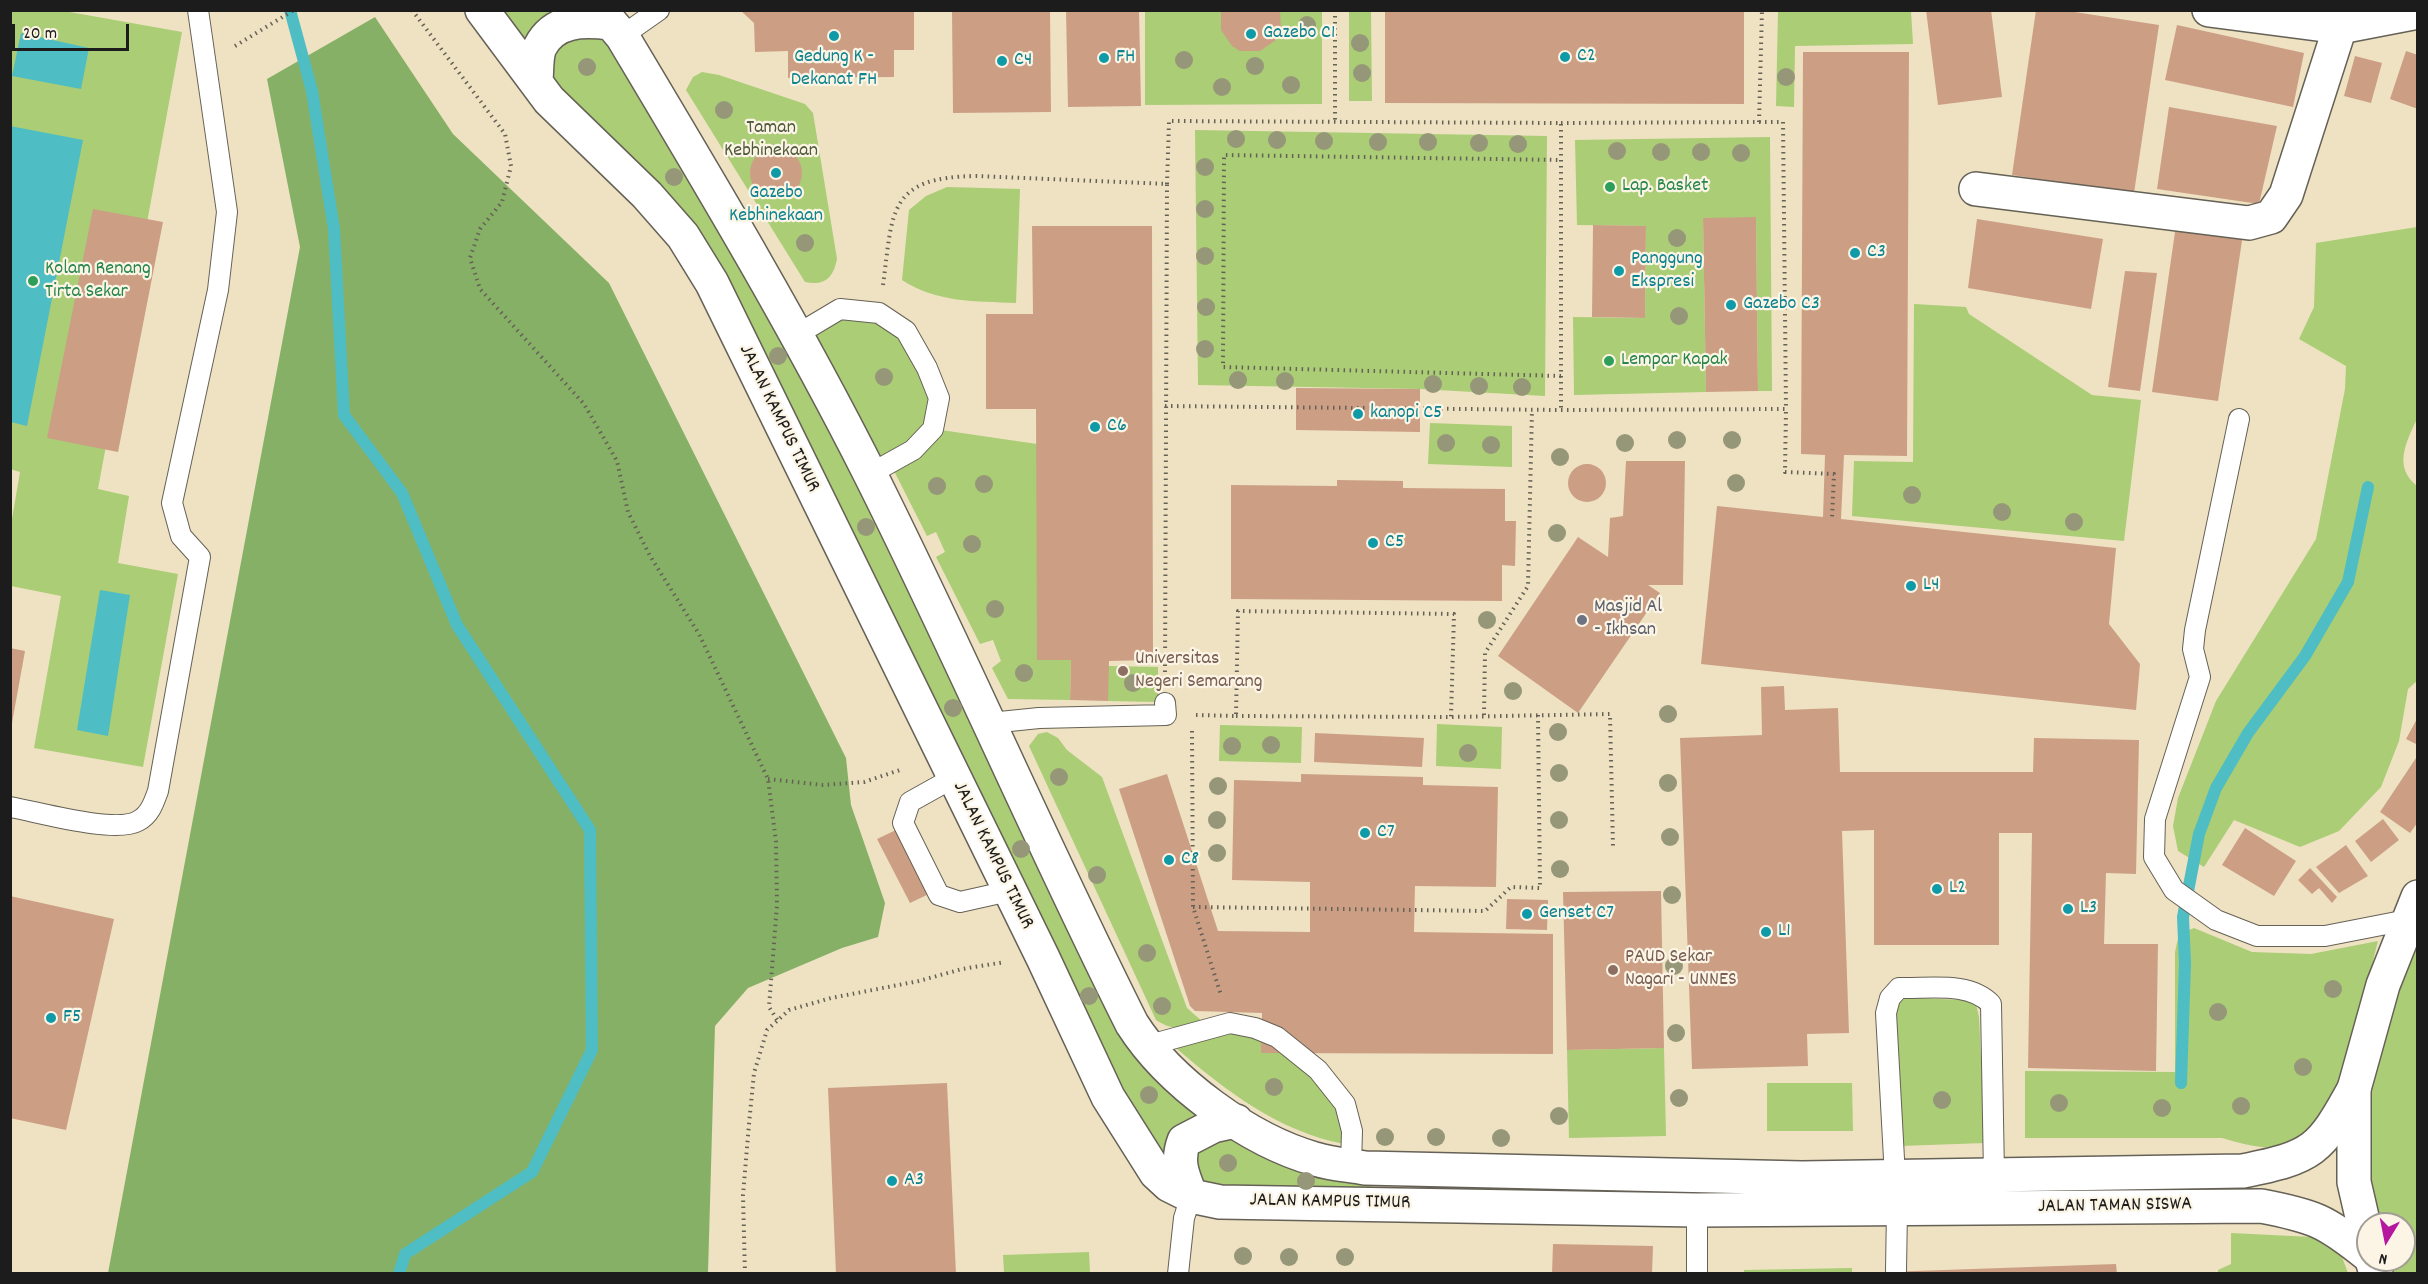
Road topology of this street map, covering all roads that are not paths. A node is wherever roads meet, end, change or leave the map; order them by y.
1 (198, 10) edge
2 (482, 10) edge
3 (660, 10) edge
4 (2209, 10) edge
5 (2418, 12) edge
6 (611, 23) edge
7 (2340, 27) junction
8 (536, 80) junction
9 (1976, 189) dead end
10 (798, 334) junction
11 (2239, 419) dead end
12 (870, 474) junction
13 (1166, 710) road end
14 (990, 723) junction
15 (953, 778) junction
16 (10, 807) edge
17 (1009, 891) junction
18 (2414, 912) edge
19 (1146, 1046) junction
20 (2354, 1089) junction
21 (1236, 1121) junction
22 (1351, 1165) junction
23 (1994, 1174) junction
24 (1895, 1177) junction
25 (1191, 1196) junction
26 (1848, 1209) joint
27 (1897, 1209) junction
28 (1697, 1210) junction
29 (2361, 1212) edge
30 (2356, 1245) edge
31 (1896, 1271) dead end
32 (1178, 1274) edge
33 (1697, 1274) edge

1 - 16 lane
2 - 8 street, JALAN KAMPUS TIMUR
3 - 6 lane
4 - 7 street
5 - 7 street
6 - 8 street
6 - 10 street, JALAN KAMPUS TIMUR
7 - 9 street
8 - 15 street, JALAN KAMPUS TIMUR
10 - 12 street, JALAN KAMPUS TIMUR
10 - 12 lane
11 - 18 lane
12 - 14 street, JALAN KAMPUS TIMUR
13 - 14 lane
14 - 19 street, JALAN KAMPUS TIMUR
15 - 17 street, JALAN KAMPUS TIMUR
15 - 17 lane
17 - 25 street, JALAN KAMPUS TIMUR
18 - 20 street
19 - 21 street, JALAN KAMPUS TIMUR
19 - 22 lane
20 - 23 street, JALAN KAMPUS TIMUR
20 - 29 street
21 - 22 street, JALAN KAMPUS TIMUR
21 - 25 street
22 - 24 street, JALAN KAMPUS TIMUR
23 - 24 street, JALAN KAMPUS TIMUR
23 - 24 lane
24 - 27 street
25 - 28 street, JALAN KAMPUS TIMUR
25 - 32 lane
26 - 27 street, JALAN TAMAN SISWA
26 - 28 street, JALAN KAMPUS TIMUR
27 - 30 street, JALAN TAMAN SISWA
27 - 31 lane
28 - 33 lane

